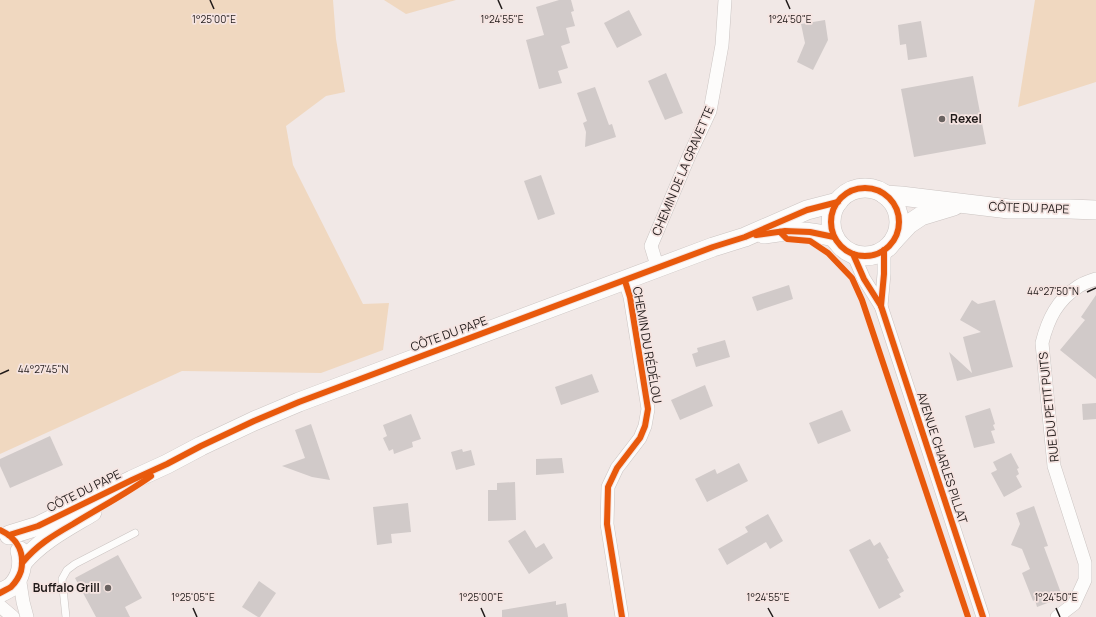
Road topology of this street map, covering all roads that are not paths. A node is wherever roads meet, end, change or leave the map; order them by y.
1 (725, 0) edge
2 (885, 195) junction
3 (838, 202) junction
4 (962, 204) junction
5 (1096, 210) edge
6 (744, 237) junction
7 (834, 237) junction
8 (889, 245) junction
9 (853, 254) junction
10 (658, 269) junction
11 (1096, 279) edge
12 (625, 281) junction
13 (881, 306) junction
14 (167, 464) junction
15 (4, 532) edge
16 (135, 533) dead end
17 (21, 570) junction
18 (0, 594) edge
19 (0, 606) edge
20 (13, 617) edge
21 (27, 617) edge
22 (66, 617) edge
23 (622, 617) edge
24 (983, 617) edge
25 (1057, 617) edge

1 - 10 street, CHEMIN DE LA GRAVETTE
2 - 3 main road
2 - 4 main road, CÔTE DU PAPE
2 - 8 main road
3 - 6 main road, CÔTE DU PAPE
3 - 7 main road
4 - 5 main road, CÔTE DU PAPE
4 - 8 main road, CÔTE DU PAPE
6 - 7 main road, CÔTE DU PAPE
6 - 10 main road, CÔTE DU PAPE
7 - 9 main road
8 - 9 main road
8 - 13 street, AVENUE CHARLES PILLAT
9 - 13 street, AVENUE CHARLES PILLAT
10 - 12 main road, CÔTE DU PAPE
11 - 25 street, RUE DU PETIT PUITS
12 - 14 main road, CÔTE DU PAPE
12 - 23 street, CHEMIN DU RÉDÉLOU
13 - 24 street, AVENUE CHARLES PILLAT
14 - 15 main road, CÔTE DU PAPE
14 - 17 main road, CÔTE DU PAPE
15 - 17 main road
16 - 22 lane
17 - 18 main road, CÔTE DU PAPE
17 - 21 street
19 - 20 street

